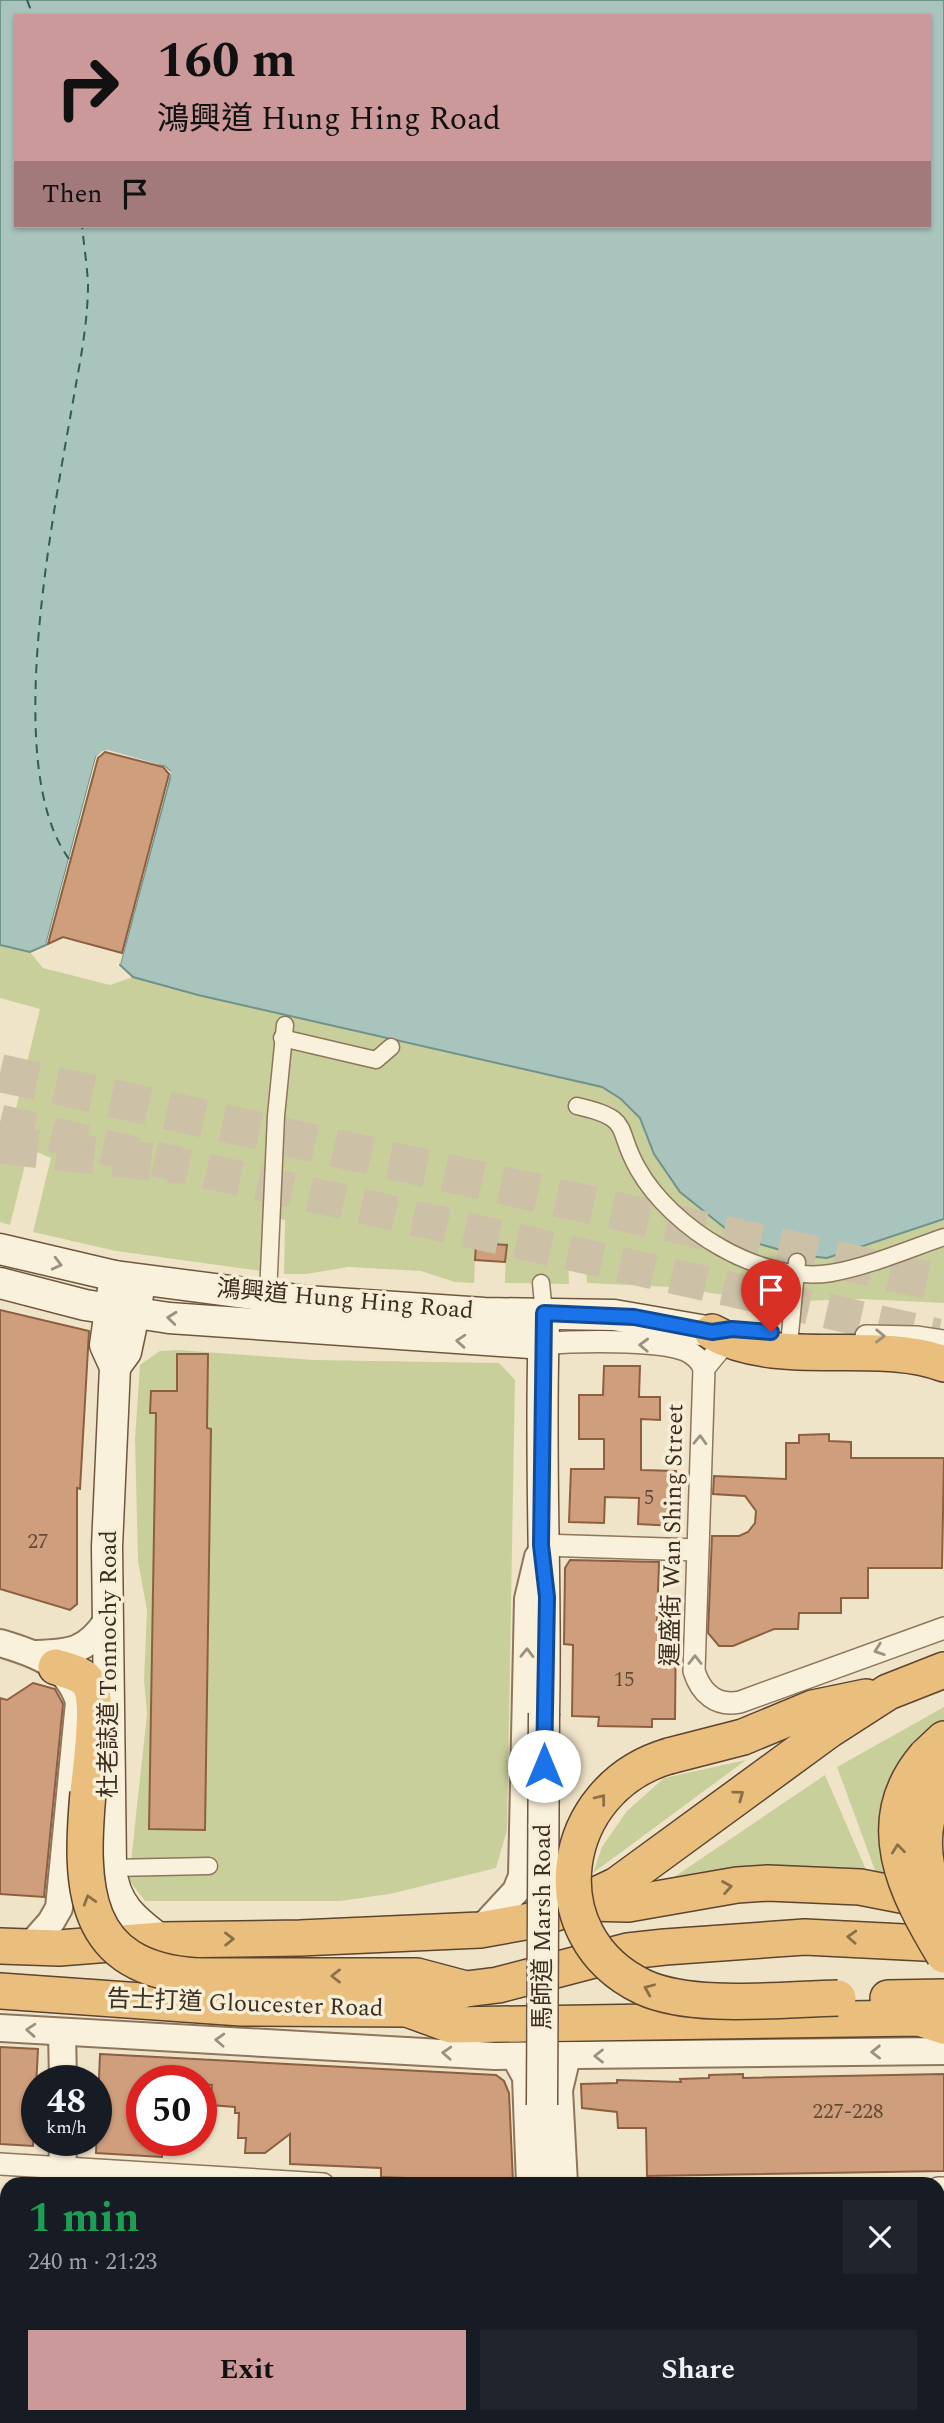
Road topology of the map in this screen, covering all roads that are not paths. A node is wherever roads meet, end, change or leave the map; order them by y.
1 (391, 1047) dead end
2 (577, 1106) dead end
3 (944, 1237) edge
4 (0, 1250) edge
5 (796, 1268) junction
6 (127, 1278) junction
7 (0, 1283) edge
8 (541, 1283) dead end
9 (268, 1295) junction
10 (122, 1312) junction
11 (544, 1334) junction
12 (790, 1334) junction
13 (720, 1336) junction
14 (944, 1341) edge
15 (944, 1364) edge
16 (704, 1368) junction
17 (541, 1545) junction
18 (696, 1550) junction
19 (107, 1621) junction
20 (944, 1628) edge
21 (0, 1643) edge
22 (46, 1660) junction
23 (110, 1668) junction
24 (944, 1670) edge
25 (888, 1692) junction
26 (93, 1727) junction
27 (944, 1739) edge
28 (944, 1777) edge
29 (209, 1866) dead end
30 (111, 1868) junction
31 (584, 1903) junction
32 (944, 1904) edge
33 (944, 1911) edge
34 (480, 1930) junction
35 (161, 1940) junction
36 (944, 1944) edge
37 (14, 1947) edge
38 (944, 1955) edge
39 (466, 1989) junction
40 (0, 1991) edge
41 (944, 1997) edge
42 (407, 2009) junction
43 (944, 2026) edge
44 (0, 2028) edge
45 (62, 2032) junction
46 (944, 2051) edge
47 (567, 2056) junction
48 (515, 2057) junction
49 (63, 2065) edge
50 (558, 2090) junction
51 (526, 2091) junction
52 (63, 2156) edge
53 (0, 2164) edge
54 (62, 2176) edge
55 (95, 2177) edge
56 (530, 2177) edge
57 (547, 2177) edge
58 (564, 2177) edge

1 - 9 street
2 - 5 street
3 - 5 street
4 -> 6 main road, 鴻興道 Hung Hing Road
5 - 12 street
6 - 9 main road, 鴻興道 Hung Hing Road
6 - 10 main road, 杜老誌道 Tonnochy Road
7 - 10 main road, 鴻興道 Hung Hing Road
8 - 11 street
9 - 11 main road, 鴻興道 Hung Hing Road
11 -> 10 main road, 鴻興道 Hung Hing Road
10 - 19 main road, 杜老誌道 Tonnochy Road
11 - 13 main road, 鴻興道 Hung Hing Road
16 -> 11 street, 鴻興道 Hung Hing Road
11 - 17 main road, 馬師道 Marsh Road
12 - 13 street, 鴻興道 Hung Hing Road
12 -> 14 street, 鴻興道 Hung Hing Road
13 - 15 highway
13 - 16 street
18 -> 16 street, 運盛街 Wan Shing Street
17 - 18 street
34 -> 17 street, 馬師道 Marsh Road
17 - 57 main road, 馬師道 Marsh Road, bridge
20 -> 18 street, 運盛街 Wan Shing Street
19 - 22 street
19 - 23 main road, 杜老誌道 Tonnochy Road
21 - 22 street
22 - 26 highway
22 - 37 street, 杜老誌道 Tonnochy Road
23 - 26 highway
23 - 30 main road, 杜老誌道 Tonnochy Road
24 - 25 highway
31 -> 25 highway
41 -> 25 highway, bridge
39 -> 26 highway, bridge
38 -> 27 highway, bridge
28 - 33 highway, bridge
29 - 30 street
30 - 35 main road, 杜老誌道 Tonnochy Road
31 -> 32 highway
31 - 34 highway
35 -> 34 highway
35 - 37 highway
36 -> 39 highway, 告士打道 Gloucester Road
39 - 42 highway, 告士打道 Gloucester Road
40 - 42 highway, 告士打道 Gloucester Road
42 - 43 highway
45 -> 44 street, 告士打道 Gloucester Road
48 -> 45 street, 告士打道 Gloucester Road
45 - 49 street
46 -> 47 street, 告士打道 Gloucester Road
47 - 48 street, 告士打道 Gloucester Road
47 - 50 street, 馬師道 Marsh Road
48 - 51 street, 馬師道 Marsh Road
50 - 51 street
50 - 58 street, 馬師道 Marsh Road
51 - 56 street, 馬師道 Marsh Road
52 - 54 street
53 - 54 street
54 - 55 street

